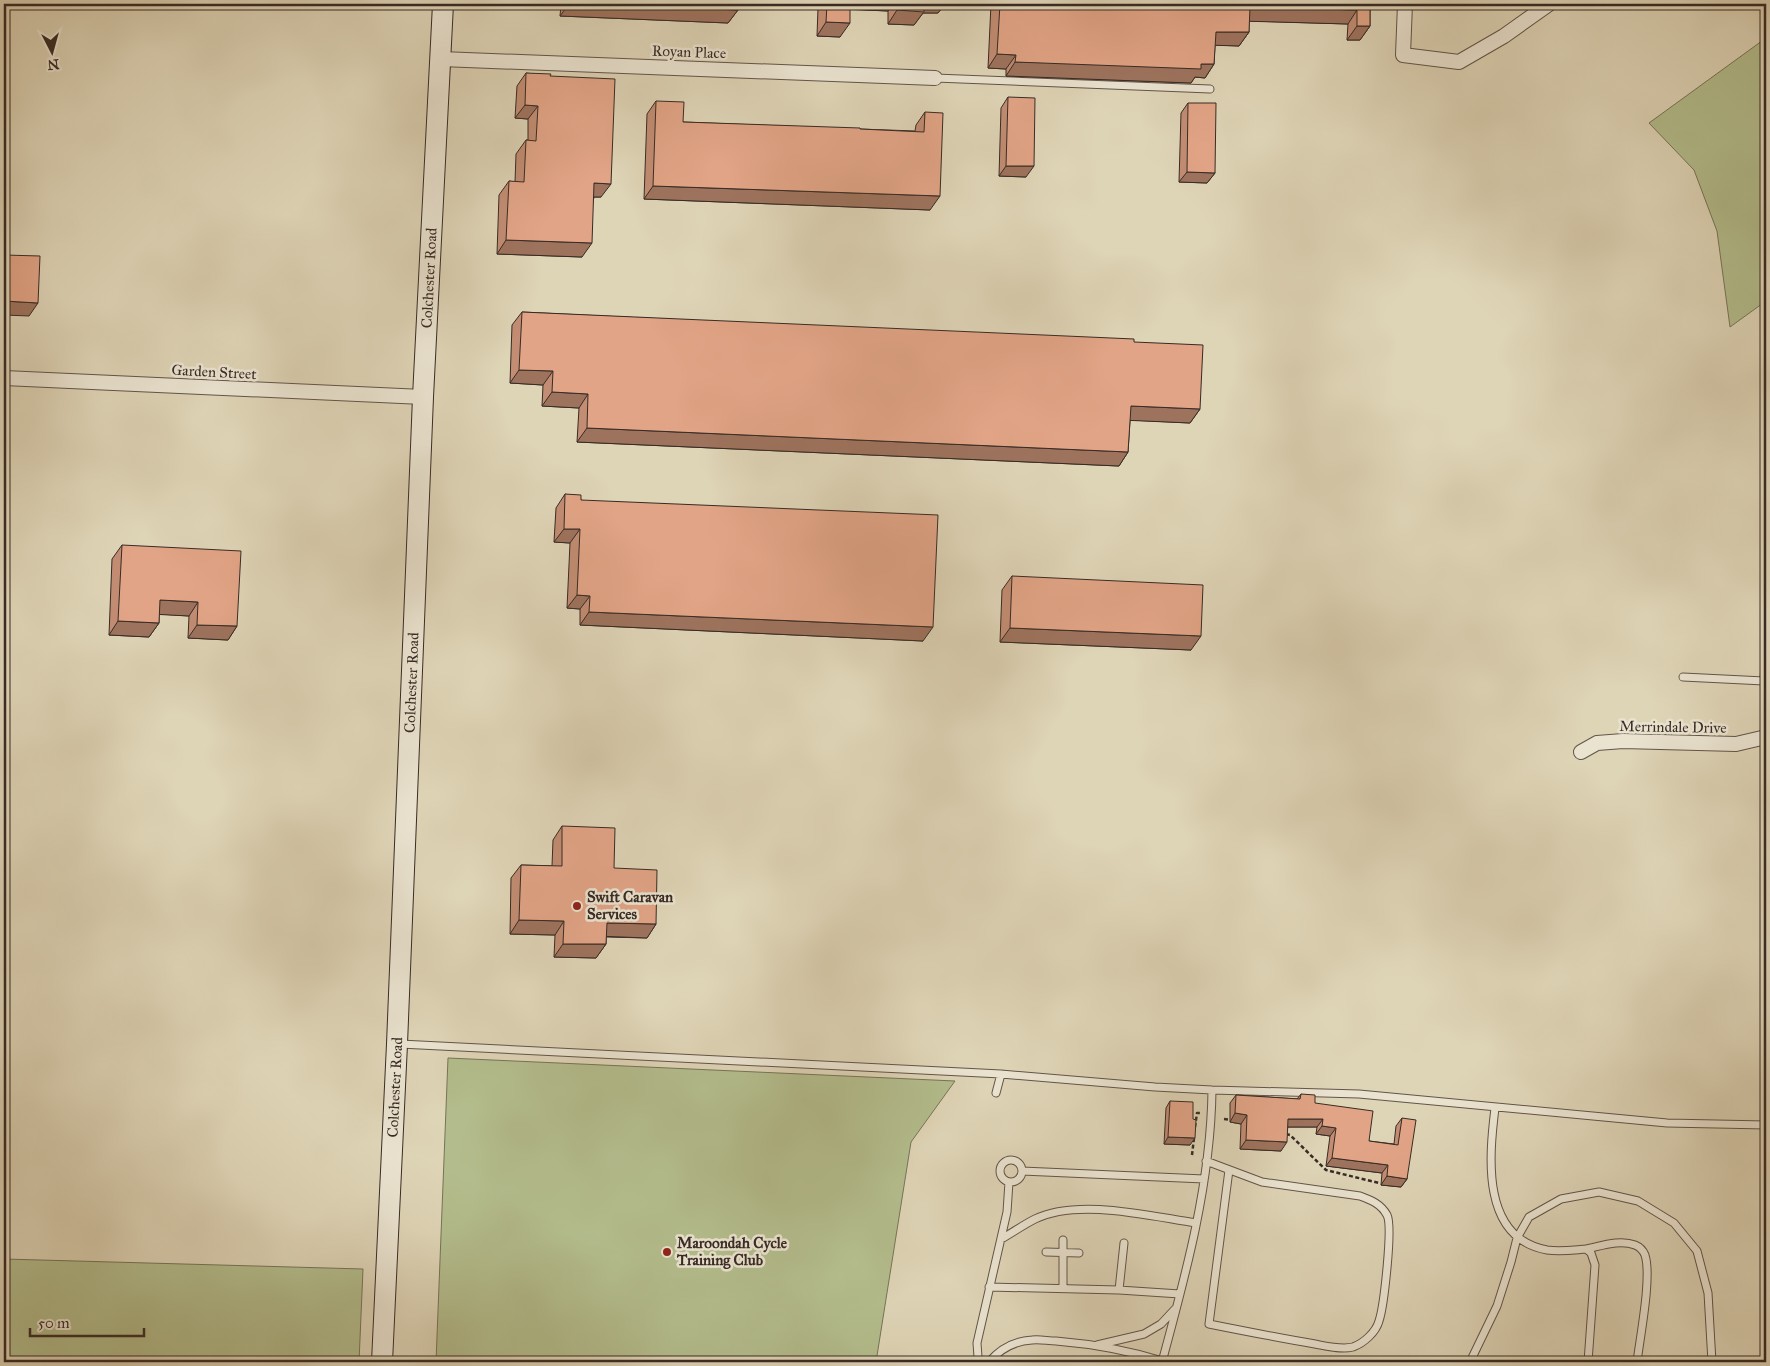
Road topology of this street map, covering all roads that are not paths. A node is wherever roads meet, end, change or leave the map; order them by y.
1 (444, 4) edge
2 (1405, 4) edge
3 (1548, 4) edge
4 (441, 59) junction
5 (935, 78) joint
6 (1210, 89) dead end
7 (4, 378) edge
8 (423, 398) junction
9 (1766, 644) edge
10 (1683, 677) dead end
11 (1764, 682) junction
12 (1766, 702) edge
13 (1766, 737) edge
14 (1581, 752) dead end
15 (397, 1044) junction
16 (1001, 1074) junction
17 (1212, 1090) junction
18 (996, 1093) dead end
19 (1495, 1108) junction
20 (1766, 1124) edge
21 (1206, 1161) junction
22 (1229, 1170) junction
23 (1022, 1171) junction
24 (1204, 1179) junction
25 (1009, 1182) junction
26 (1196, 1223) junction
27 (1517, 1238) junction
28 (1001, 1239) junction
29 (1063, 1240) dead end
30 (1124, 1243) dead end
31 (1586, 1249) junction
32 (1046, 1252) dead end
33 (1063, 1253) junction
34 (1079, 1253) dead end
35 (989, 1287) junction
36 (1063, 1288) junction
37 (1119, 1290) junction
38 (1180, 1294) junction
39 (1176, 1307) junction
40 (1766, 1337) edge
41 (1094, 1346) junction
42 (382, 1362) edge
43 (981, 1362) edge
44 (989, 1362) edge
45 (1163, 1362) edge
46 (1470, 1362) edge
47 (1588, 1362) edge
48 (1637, 1362) edge
49 (1712, 1362) edge
50 (1765, 1362) edge

1 - 4 main road, Colchester Road
2 - 3 street
4 - 5 street, Royan Place
4 - 8 main road, Colchester Road
5 - 6 lane
7 - 8 street, Garden Street
8 - 15 main road, Colchester Road
9 - 11 lane
10 - 11 lane
11 - 12 lane
13 - 14 street, Merrindale Drive
15 - 16 lane
15 - 42 main road, Colchester Road
16 - 17 lane
16 - 18 lane
17 - 19 lane
17 - 21 lane
19 - 20 lane
19 - 27 lane
21 - 22 lane
21 - 24 lane
22 - 22 lane
23 - 24 lane
23 - 25 lane
23 - 25 lane
24 - 26 lane
25 - 28 lane
26 - 28 lane
26 - 38 lane
27 - 31 lane
27 - 46 lane
27 - 49 lane
28 - 35 lane
29 - 33 lane
30 - 37 lane
31 - 47 lane
31 - 48 lane
32 - 33 lane
33 - 34 lane
33 - 36 lane
35 - 36 lane
35 - 43 lane
36 - 37 lane
37 - 38 lane
38 - 39 lane
39 - 41 lane
39 - 45 lane
40 - 50 lane
41 - 44 lane
41 - 45 lane

